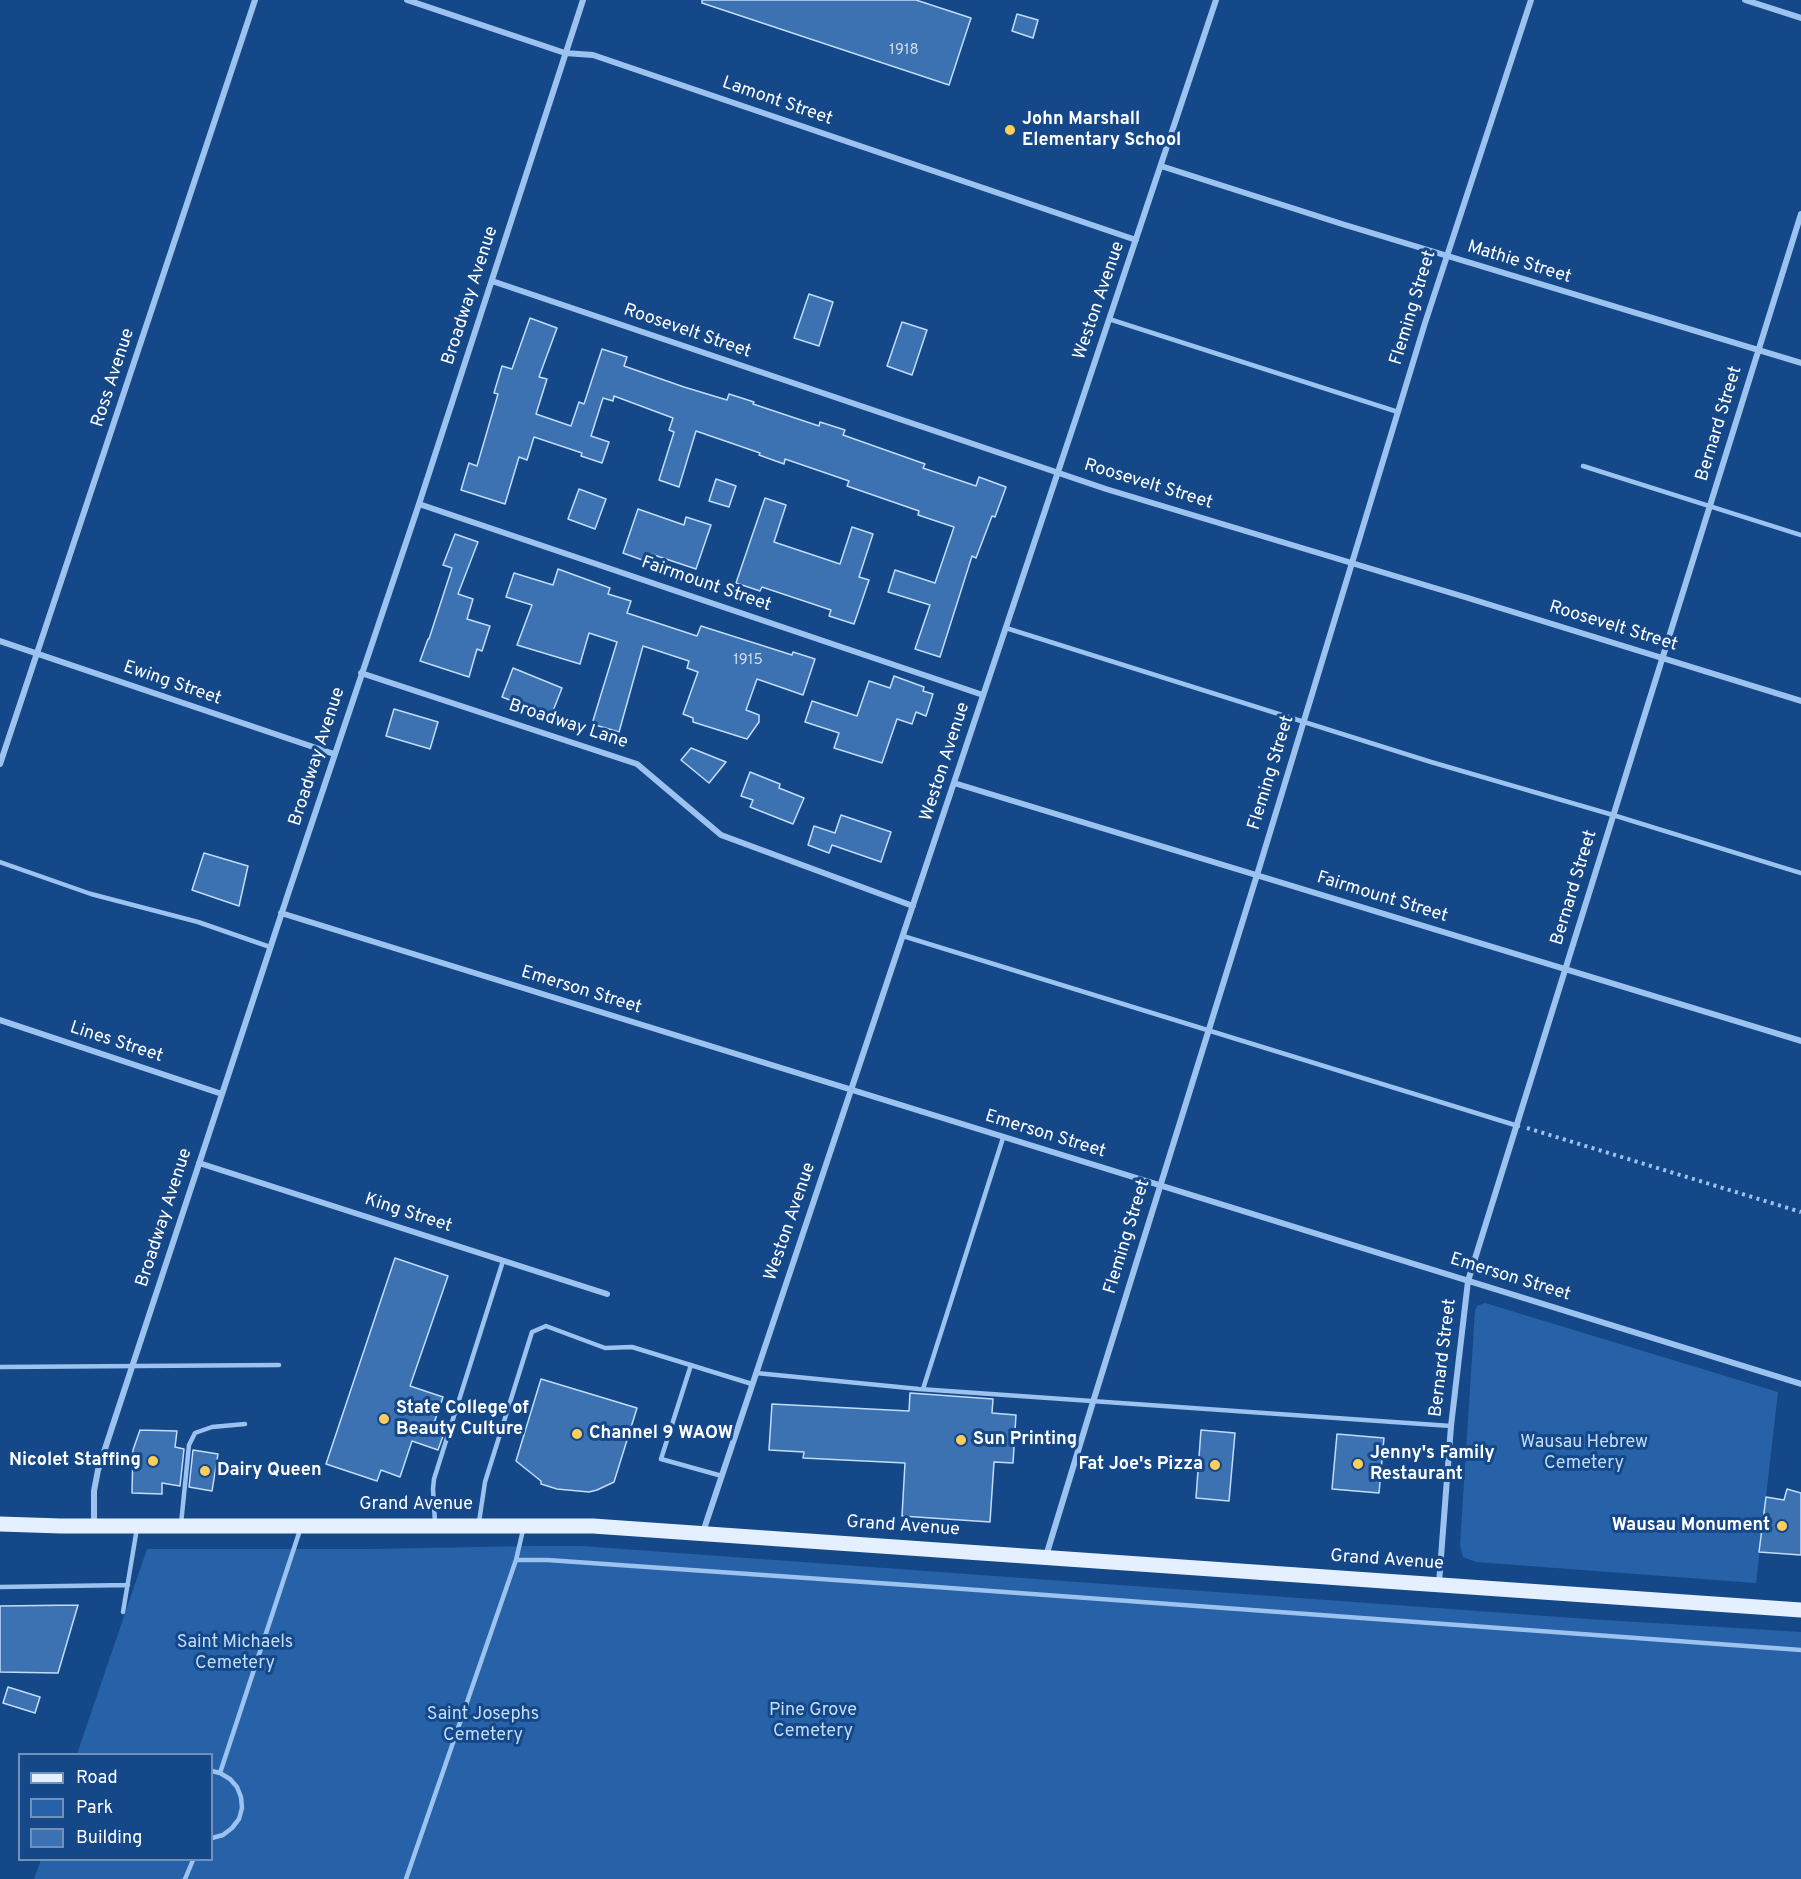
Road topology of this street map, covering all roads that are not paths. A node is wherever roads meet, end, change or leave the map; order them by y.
1 (255, 0) edge
2 (407, 0) edge
3 (583, 0) edge
4 (1216, 0) edge
5 (1531, 0) edge
6 (1745, 0) edge
7 (1801, 18) edge
8 (565, 53) junction
9 (1161, 166) junction
10 (1801, 214) edge
11 (1136, 240) junction
12 (1446, 256) junction
13 (492, 281) junction
14 (1109, 319) junction
15 (1758, 350) junction
16 (1801, 363) edge
17 (1398, 412) junction
18 (1583, 466) dead end
19 (1058, 473) junction
20 (419, 504) junction
21 (1710, 506) junction
22 (1801, 535) edge
23 (1352, 563) junction
24 (1006, 628) junction
25 (0, 641) edge
26 (38, 654) junction
27 (1662, 658) junction
28 (361, 673) junction
29 (984, 695) junction
30 (1801, 701) edge
31 (1304, 722) junction
32 (334, 754) junction
33 (0, 765) edge
34 (954, 783) junction
35 (1613, 815) junction
36 (0, 862) edge
37 (1801, 873) edge
38 (1257, 875) junction
39 (913, 906) junction
40 (281, 914) junction
41 (903, 936) junction
42 (270, 947) junction
43 (1566, 970) junction
44 (0, 1020) edge
45 (1209, 1030) junction
46 (1801, 1041) edge
47 (851, 1091) junction
48 (222, 1094) junction
49 (1518, 1126) junction
50 (1003, 1138) junction
51 (199, 1163) junction
52 (1160, 1185) junction
53 (503, 1261) junction
54 (1468, 1281) junction
55 (607, 1294) dead end
56 (279, 1365) dead end
57 (691, 1365) junction
58 (0, 1367) edge
59 (132, 1367) junction
60 (756, 1373) junction
61 (752, 1384) junction
62 (1801, 1384) edge
63 (923, 1389) junction
64 (1092, 1402) junction
65 (245, 1424) dead end
66 (1451, 1426) junction
67 (722, 1476) junction
68 (0, 1524) edge
69 (301, 1524) junction
70 (435, 1525) junction
71 (478, 1525) junction
72 (524, 1525) junction
73 (94, 1526) junction
74 (138, 1526) junction
75 (181, 1526) junction
76 (703, 1532) junction
77 (1046, 1557) junction
78 (516, 1560) junction
79 (1439, 1584) junction
80 (128, 1585) junction
81 (0, 1587) edge
82 (1801, 1610) edge
83 (123, 1612) dead end
84 (1801, 1650) edge
85 (213, 1772) edge
86 (220, 1773) junction
87 (213, 1838) edge
88 (193, 1861) edge
89 (185, 1879) edge
90 (406, 1879) edge

1 - 26 street, Ross Avenue
2 - 8 street, Lamont Street
3 - 8 street, Broadway Avenue
4 - 9 street, Weston Avenue
5 - 12 street, Fleming Street
6 - 7 street
8 - 11 street, Lamont Street
8 - 13 street, Broadway Avenue
9 - 11 street, Weston Avenue
9 - 12 street, Mathie Street
10 - 15 street, Bernard Street
11 - 14 street, Weston Avenue
12 - 15 street, Mathie Street
12 - 17 street, Fleming Street
13 - 19 street, Roosevelt Street
13 - 20 street, Broadway Avenue
14 - 17 lane
14 - 19 street, Weston Avenue
15 - 16 street, Mathie Street
15 - 21 street, Bernard Street
17 - 23 street, Fleming Street
18 - 21 lane
19 - 23 street, Roosevelt Street
19 - 24 street, Weston Avenue
20 - 28 street, Broadway Avenue
20 - 29 street, Fairmount Street
21 - 22 lane
21 - 27 street, Bernard Street
23 - 27 street, Roosevelt Street
23 - 31 street, Fleming Street
24 - 29 street, Weston Avenue
24 - 31 lane
25 - 26 street, Ewing Street
26 - 32 street, Ewing Street
26 - 33 street, Ross Avenue
27 - 30 street, Roosevelt Street
27 - 35 street, Bernard Street
28 - 32 street, Broadway Avenue
28 - 39 street, Broadway Lane
29 - 34 street, Weston Avenue
31 - 35 lane
31 - 38 street, Fleming Street
32 - 40 street, Broadway Avenue
34 - 38 street, Fairmount Street
34 - 39 street, Weston Avenue
35 - 37 lane
35 - 43 street, Bernard Street
36 - 42 lane
38 - 43 street, Fairmount Street
38 - 45 street, Fleming Street
39 - 41 street, Weston Avenue
40 - 42 street, Broadway Avenue
40 - 47 street, Emerson Street
41 - 45 lane
41 - 47 street, Weston Avenue
42 - 48 street, Broadway Avenue
43 - 46 street, Fairmount Street
43 - 49 street, Bernard Street
44 - 48 street, Lines Street
45 - 49 lane
45 - 52 street, Fleming Street
47 - 50 street, Emerson Street
47 - 60 street, Weston Avenue
48 - 51 street, Broadway Avenue
49 - 54 street, Bernard Street
50 - 52 street, Emerson Street
50 - 63 lane
51 - 53 street, King Street
51 - 59 street, Broadway Avenue
52 - 54 street, Emerson Street
52 - 64 street, Fleming Street
53 - 55 street, King Street
53 - 70 lane
54 - 62 street, Emerson Street
54 - 66 street, Bernard Street
56 - 59 lane
57 - 61 lane
57 - 67 lane
57 - 71 lane
58 - 59 lane
59 - 73 street, Broadway Avenue
60 - 61 street, Weston Avenue
60 - 63 lane
61 - 67 street, Weston Avenue
63 - 64 lane
64 - 66 lane
64 - 77 street, Fleming Street
65 - 75 lane
66 - 79 street, Bernard Street
67 - 76 street, Weston Avenue
68 - 73 main road, Grand Avenue
69 - 70 main road, Grand Avenue
69 - 75 main road, Grand Avenue
69 - 86 lane
70 - 71 main road, Grand Avenue
71 - 72 main road, Grand Avenue
72 - 76 main road, Grand Avenue
72 - 78 lane
73 - 74 main road, Grand Avenue
74 - 75 main road, Grand Avenue
74 - 80 lane
76 - 77 main road, Grand Avenue
77 - 79 main road, Grand Avenue
78 - 84 lane
78 - 90 lane
79 - 82 main road, Grand Avenue
80 - 81 lane
80 - 83 lane
85 - 86 lane
86 - 87 lane
88 - 89 lane

